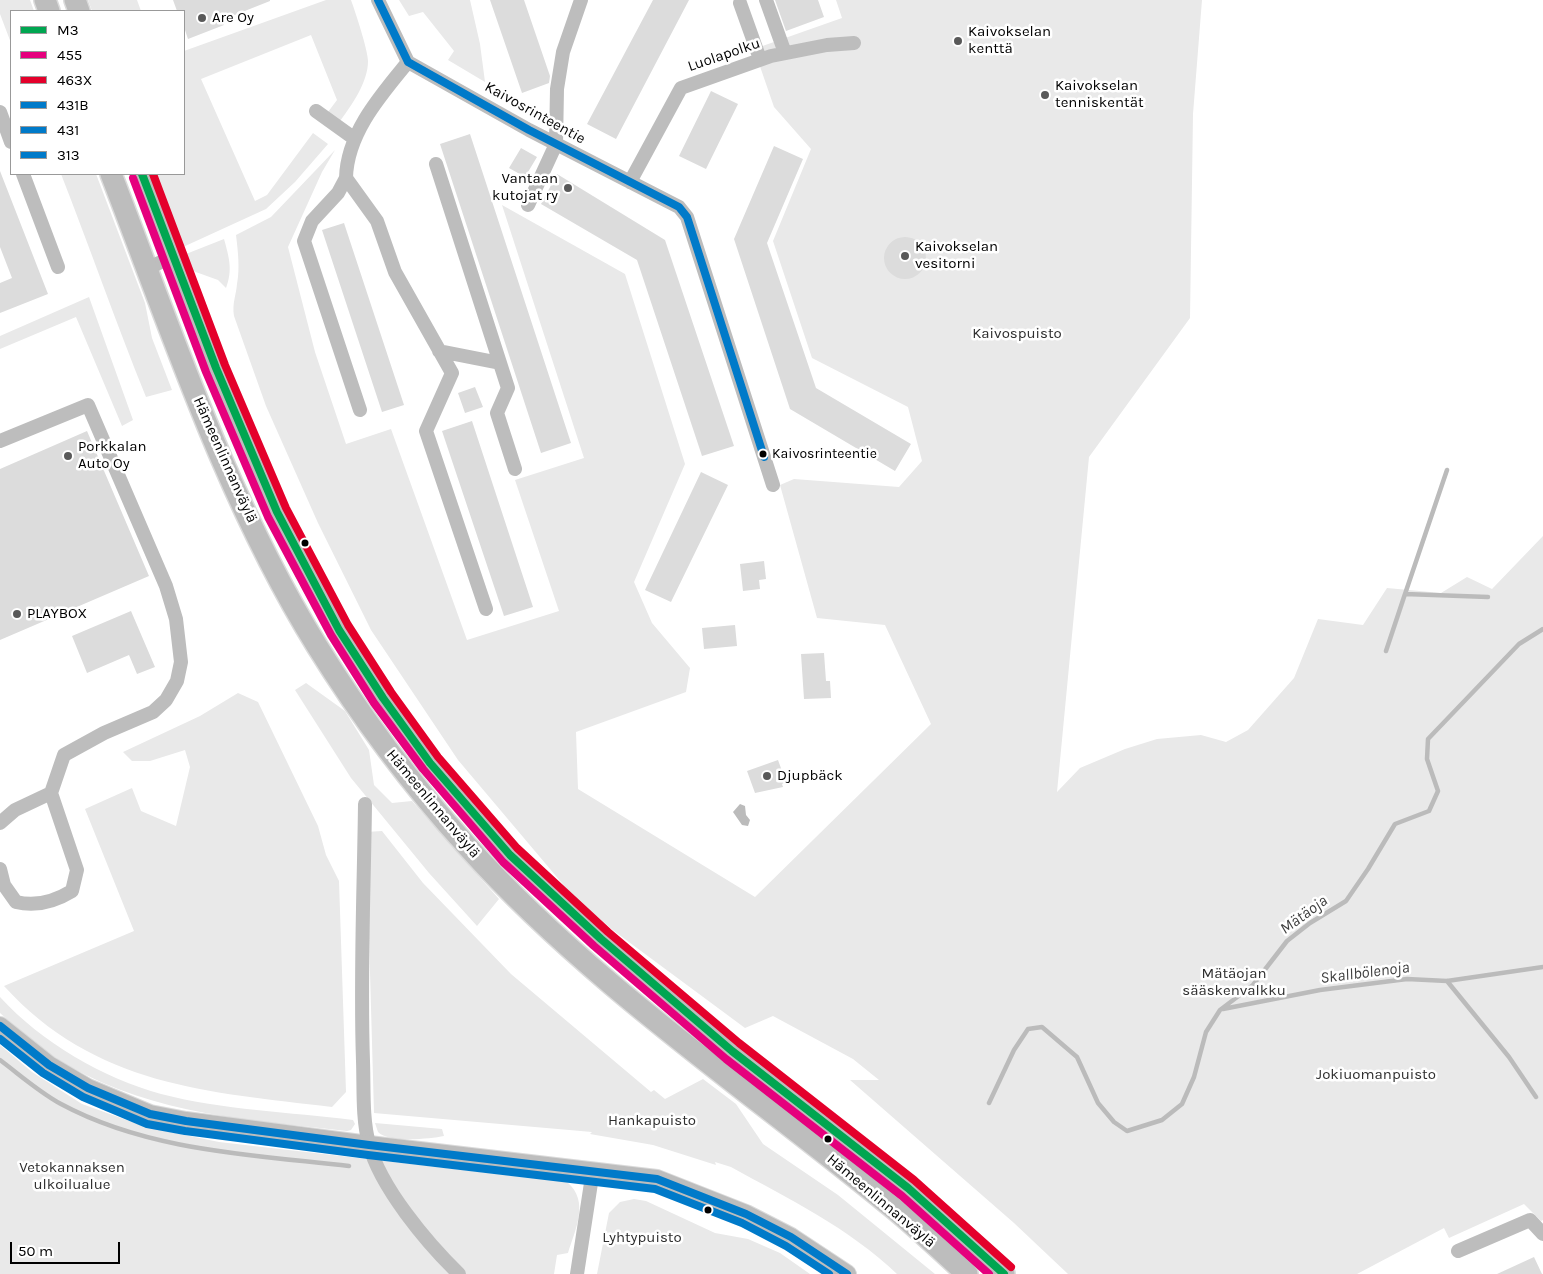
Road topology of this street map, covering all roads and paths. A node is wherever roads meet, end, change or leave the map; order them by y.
1 (378, 0) edge
2 (581, 0) edge
3 (766, 0) edge
4 (740, 3) dead end
5 (854, 43) dead end
6 (786, 52) junction
7 (760, 59) junction
8 (408, 62) junction
9 (316, 111) dead end
10 (0, 112) edge
11 (10, 139) edge
12 (355, 139) junction
13 (556, 144) junction
14 (436, 164) dead end
15 (23, 175) edge
16 (111, 175) edge
17 (142, 175) edge
18 (346, 178) junction
19 (630, 182) junction
20 (528, 205) dead end
21 (174, 256) junction
22 (58, 268) dead end
23 (148, 268) junction
24 (439, 351) junction
25 (500, 363) junction
26 (360, 410) dead end
27 (0, 441) edge
28 (515, 469) dead end
29 (773, 485) dead end
30 (486, 609) dead end
31 (51, 793) junction
32 (365, 804) dead end
33 (0, 823) edge
34 (0, 869) edge
35 (0, 1026) edge
36 (369, 1145) junction
37 (593, 1170) junction
38 (1543, 1234) edge
39 (1458, 1251) dead end
40 (459, 1274) edge
41 (577, 1274) edge
42 (847, 1274) edge
43 (967, 1274) edge
44 (1004, 1274) edge

1 - 8 street
2 - 13 street
3 - 6 street
4 - 7 street
5 - 6 street, Luolapolku
6 - 7 street, Luolapolku
7 - 19 street, Luolapolku
8 - 12 street
8 - 13 street, Kaivosrinteentie
9 - 12 street
10 - 11 street
12 - 18 street
13 - 19 street, Kaivosrinteentie
13 - 20 street
14 - 25 street
15 - 22 street
16 - 23 highway, Hämeenlinnanväylä
17 - 21 highway, Hämeenlinnanväylä
18 - 24 street
18 - 26 street
19 - 29 street, Kaivosrinteentie
21 - 23 street
21 - 44 highway, Hämeenlinnanväylä
23 - 43 highway, Hämeenlinnanväylä
24 - 25 street
24 - 30 street
25 - 28 street
27 - 31 street
31 - 33 street
31 - 34 street
32 - 36 street
35 - 36 main road
36 - 37 main road
36 - 40 street
37 - 41 street
37 - 42 main road
38 - 39 street

